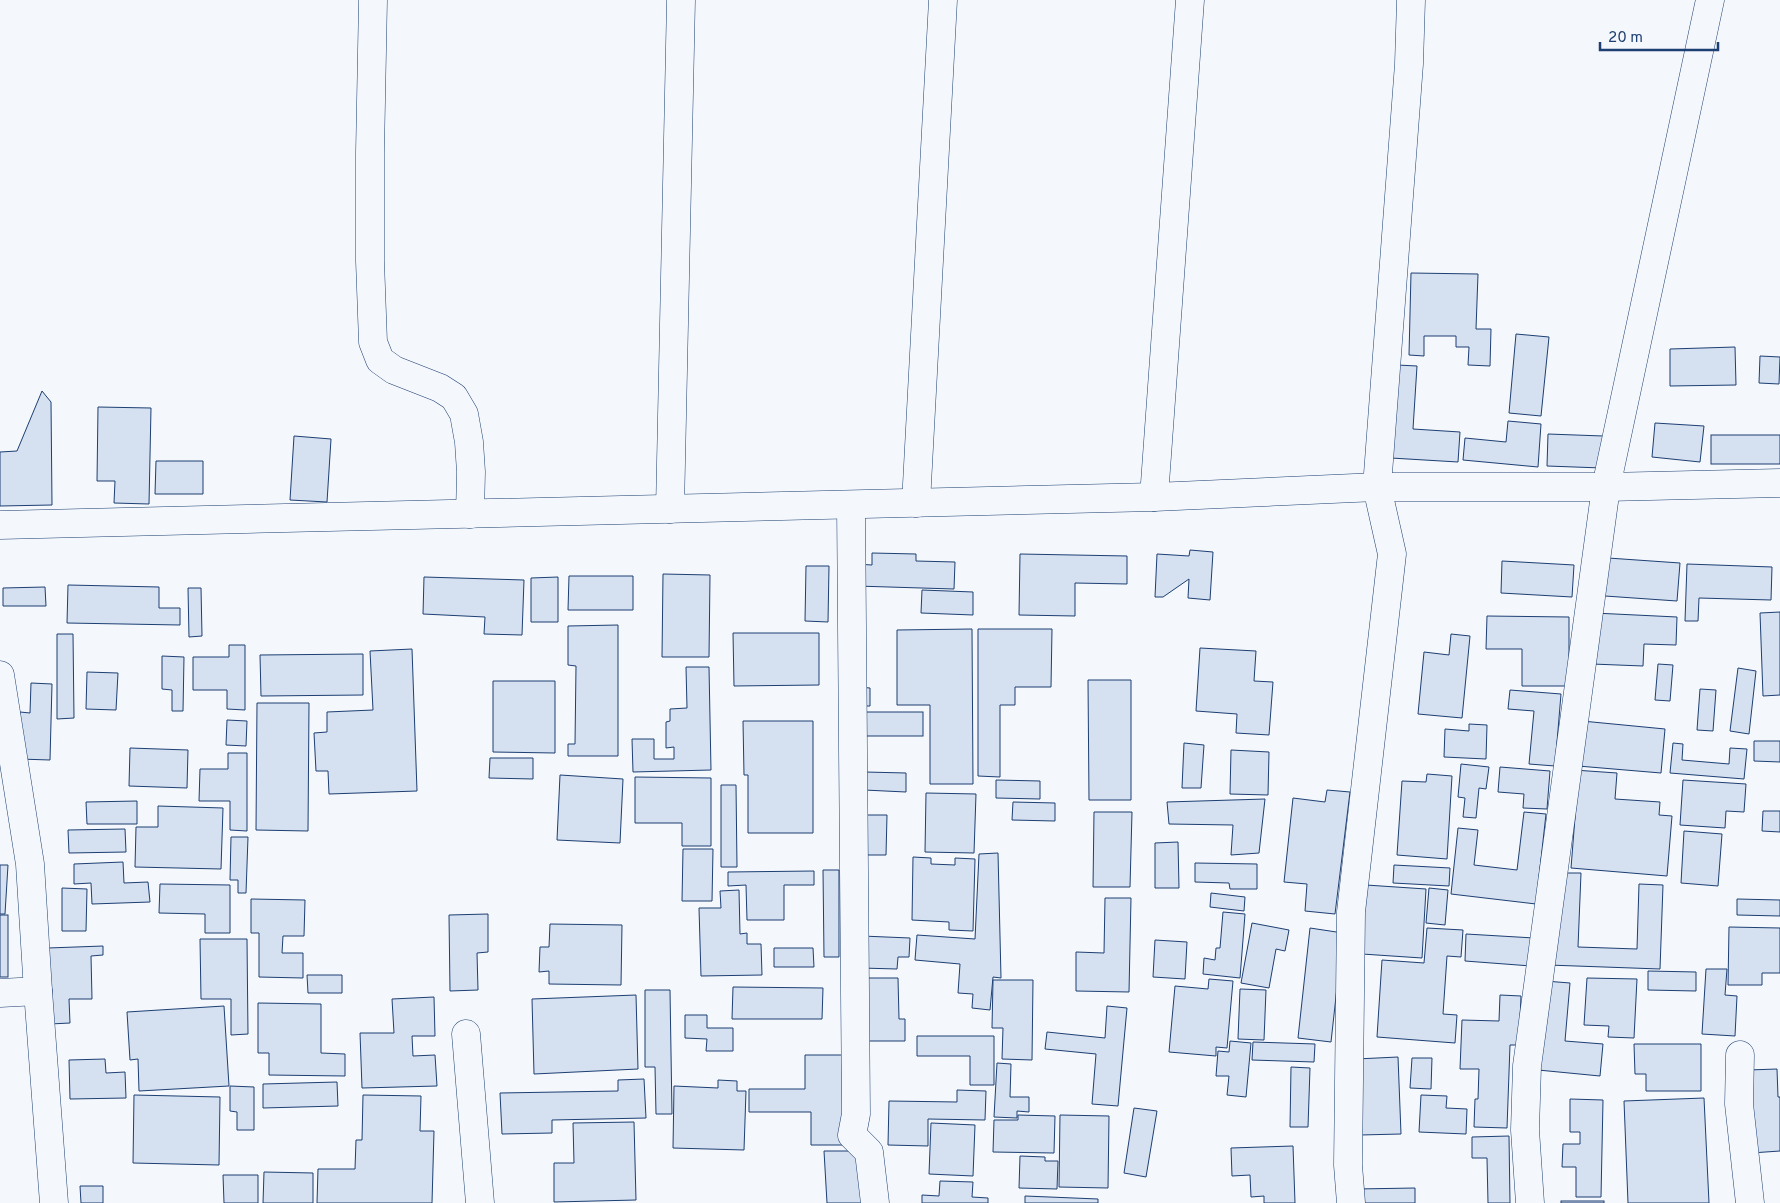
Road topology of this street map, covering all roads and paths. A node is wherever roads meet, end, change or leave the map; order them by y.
1 (373, 0) edge
2 (681, 0) edge
3 (943, 0) edge
4 (1190, 0) edge
5 (1411, 0) edge
6 (1710, 0) edge
7 (1780, 483) edge
8 (1377, 487) junction
9 (1606, 487) junction
10 (1154, 498) junction
11 (916, 503) junction
12 (851, 505) junction
13 (670, 509) junction
14 (470, 514) junction
15 (0, 525) edge
16 (0, 675) edge
17 (38, 991) junction
18 (0, 993) edge
19 (466, 1034) dead end
20 (1740, 1055) dead end
21 (54, 1203) edge
22 (480, 1203) edge
23 (875, 1203) edge
24 (1351, 1203) edge
25 (1530, 1203) edge
26 (1750, 1203) edge

1 - 14 street
2 - 13 street
3 - 11 street
4 - 10 street
5 - 8 street
6 - 9 street
7 - 9 street
8 - 9 street
8 - 10 street
8 - 24 street
9 - 25 street
10 - 11 street
11 - 12 street
12 - 13 street
12 - 23 street
13 - 14 street
14 - 15 street
16 - 17 street
17 - 18 street
17 - 21 street
19 - 22 street
20 - 26 street

